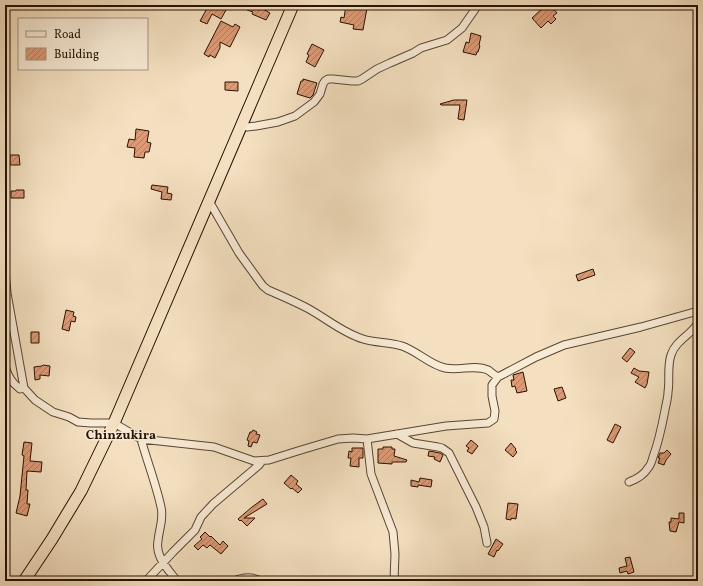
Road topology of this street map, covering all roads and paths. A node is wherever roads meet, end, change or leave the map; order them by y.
1 (293, 5) edge
2 (478, 5) edge
3 (242, 125) junction
4 (209, 201) junction
5 (5, 271) edge
6 (6, 294) edge
7 (698, 310) edge
8 (698, 323) edge
9 (5, 367) edge
10 (498, 377) junction
11 (24, 388) junction
12 (114, 423) junction
13 (397, 434) junction
14 (141, 439) junction
15 (367, 439) junction
16 (262, 461) junction
17 (629, 482) dead end
18 (487, 543) dead end
19 (162, 563) junction
20 (24, 581) edge
21 (146, 581) edge
22 (177, 581) edge
23 (234, 581) edge
24 (261, 581) edge
25 (394, 581) edge

1 - 3 highway
2 - 3 street
3 - 4 highway
4 - 10 street
4 - 12 highway
5 - 6 street
6 - 11 street
7 - 10 street
8 - 17 street
9 - 11 street
10 - 13 street
11 - 12 street
12 - 14 street
12 - 20 highway
13 - 15 street
13 - 18 street
14 - 16 street
14 - 19 street
15 - 16 street
15 - 25 street
16 - 19 street
19 - 21 street
19 - 22 street
23 - 24 street

